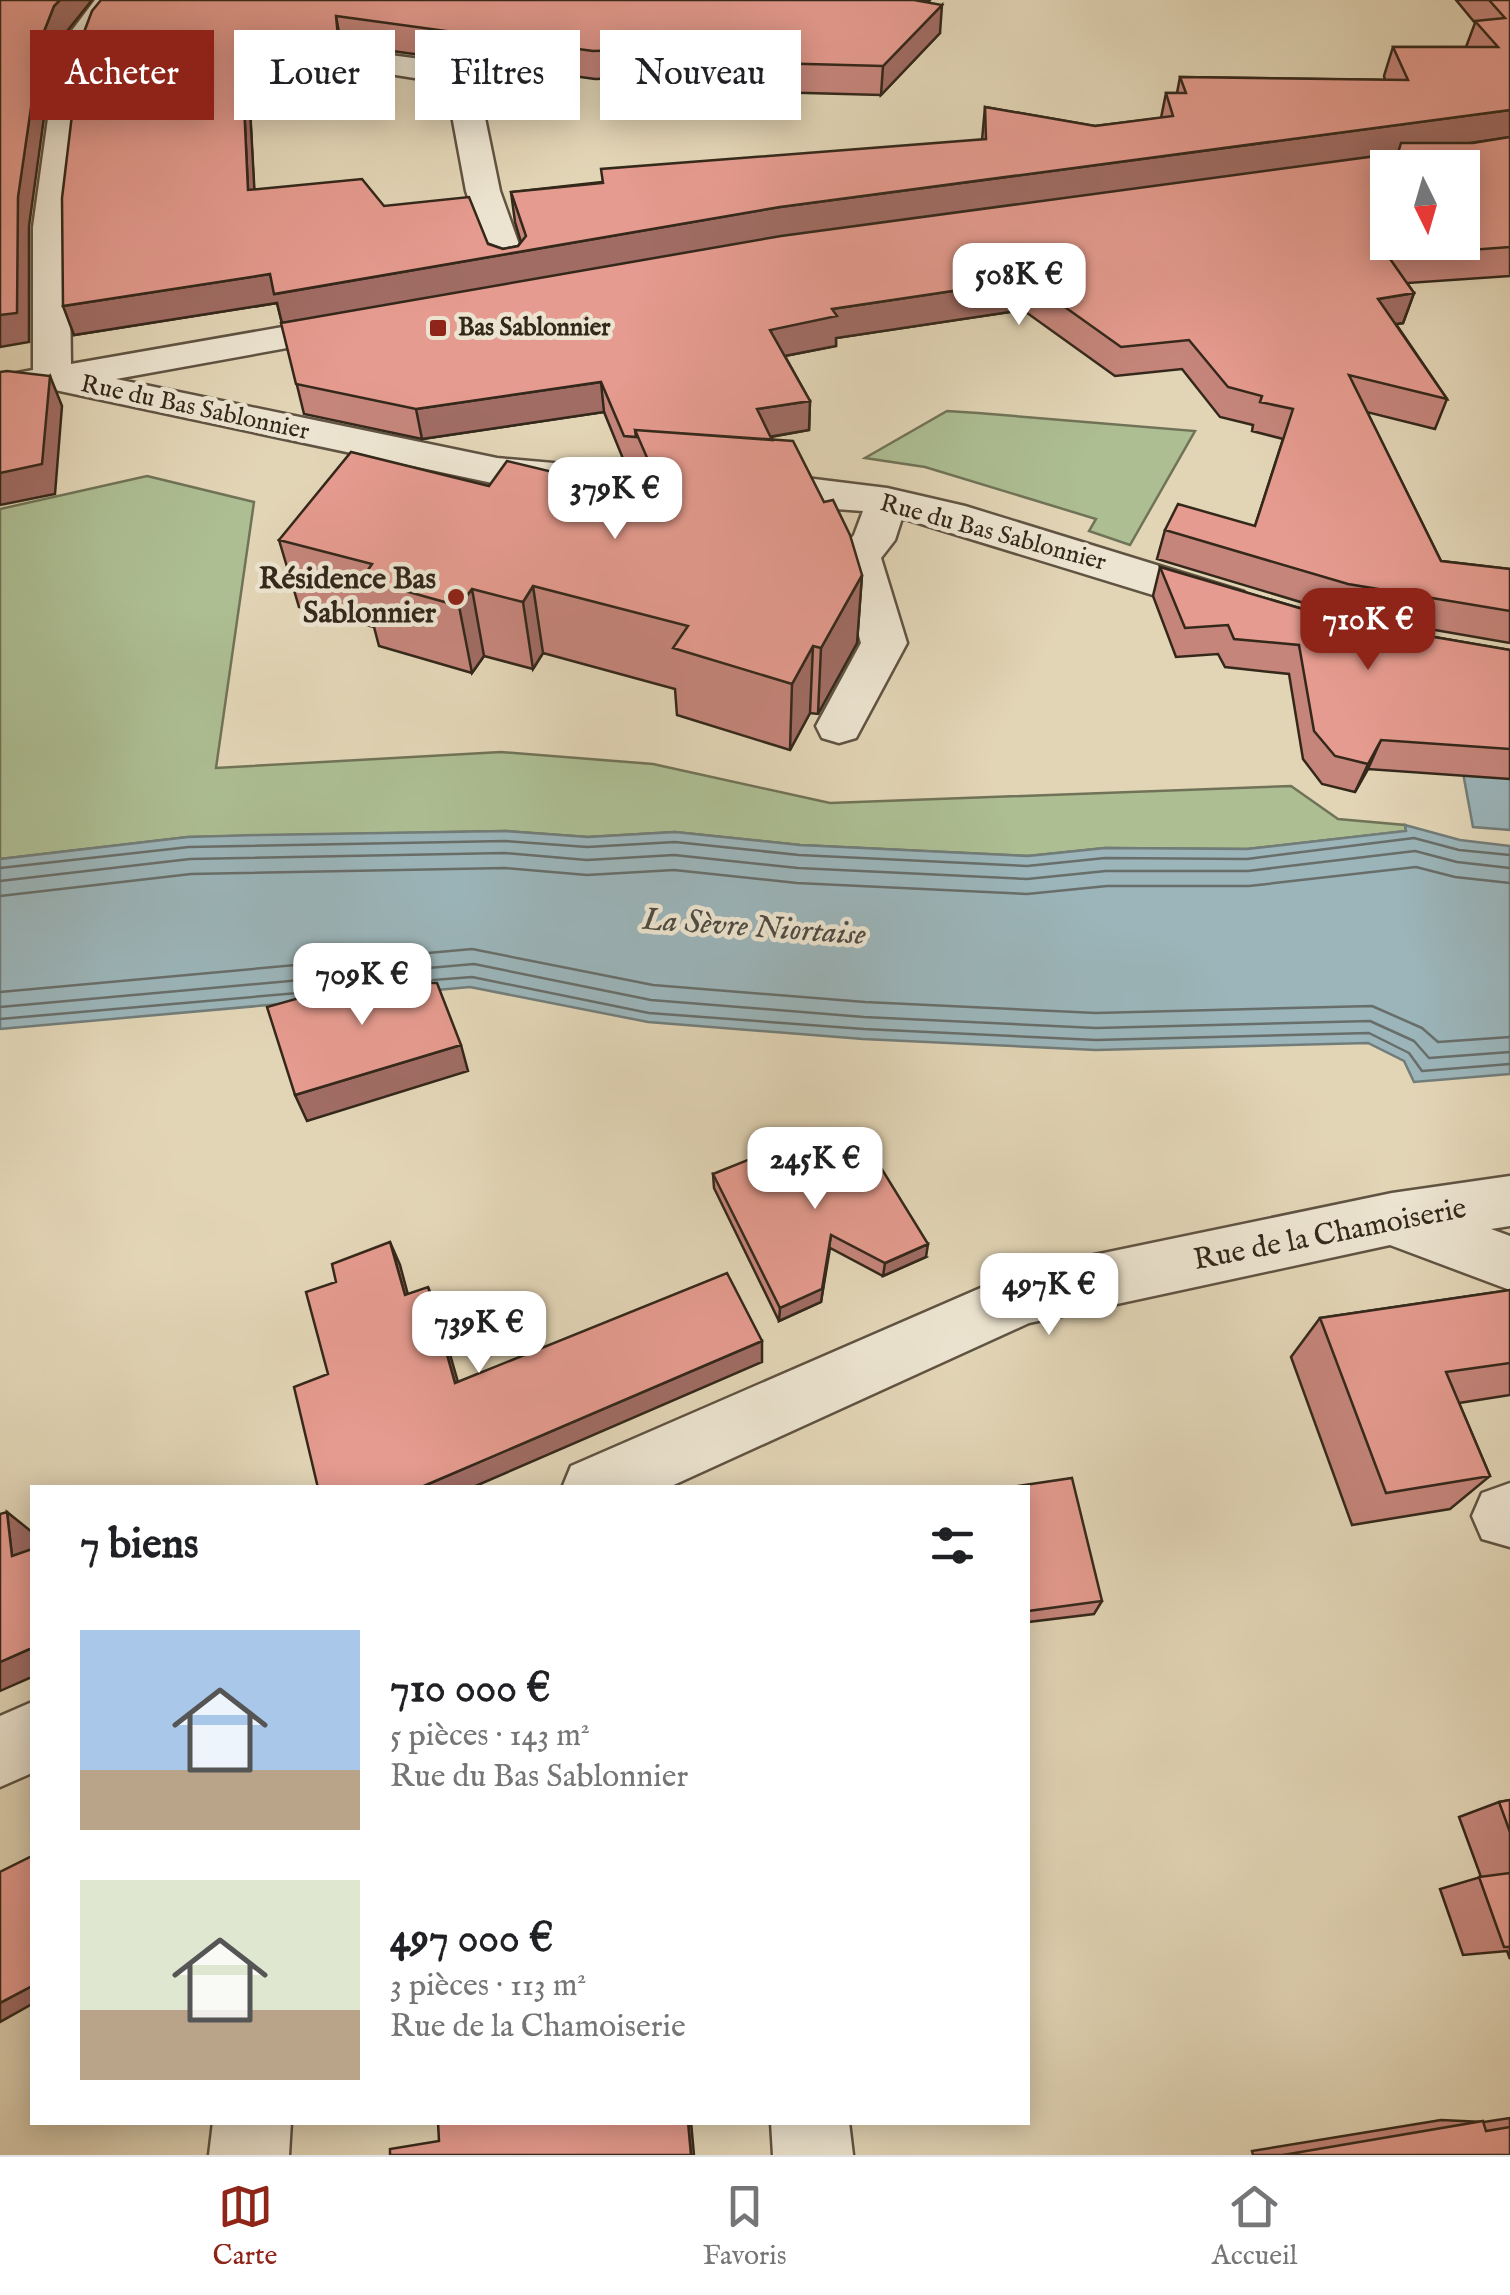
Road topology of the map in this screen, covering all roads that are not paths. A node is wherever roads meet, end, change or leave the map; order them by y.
1 (111, 0) edge
2 (395, 66) edge
3 (511, 285) edge
4 (398, 318) edge
5 (54, 378) junction
6 (0, 388) edge
7 (887, 501) junction
8 (1269, 614) edge
9 (839, 726) dead end
10 (1510, 1201) edge
11 (1392, 1220) junction
12 (1510, 1263) edge
13 (601, 1485) edge
14 (30, 1738) edge
15 (0, 1752) edge
16 (252, 2125) edge
17 (810, 2125) edge
18 (249, 2155) edge
19 (813, 2155) edge

1 - 5 street
2 - 3 street
4 - 5 street
5 - 6 street
5 - 7 street, Rue du Bas Sablonnier
7 - 8 street, Rue du Bas Sablonnier
7 - 9 street
10 - 11 street, Rue de la Chamoiserie
11 - 12 street
11 - 13 street, Rue de la Chamoiserie
14 - 15 street
16 - 18 street
17 - 19 street

